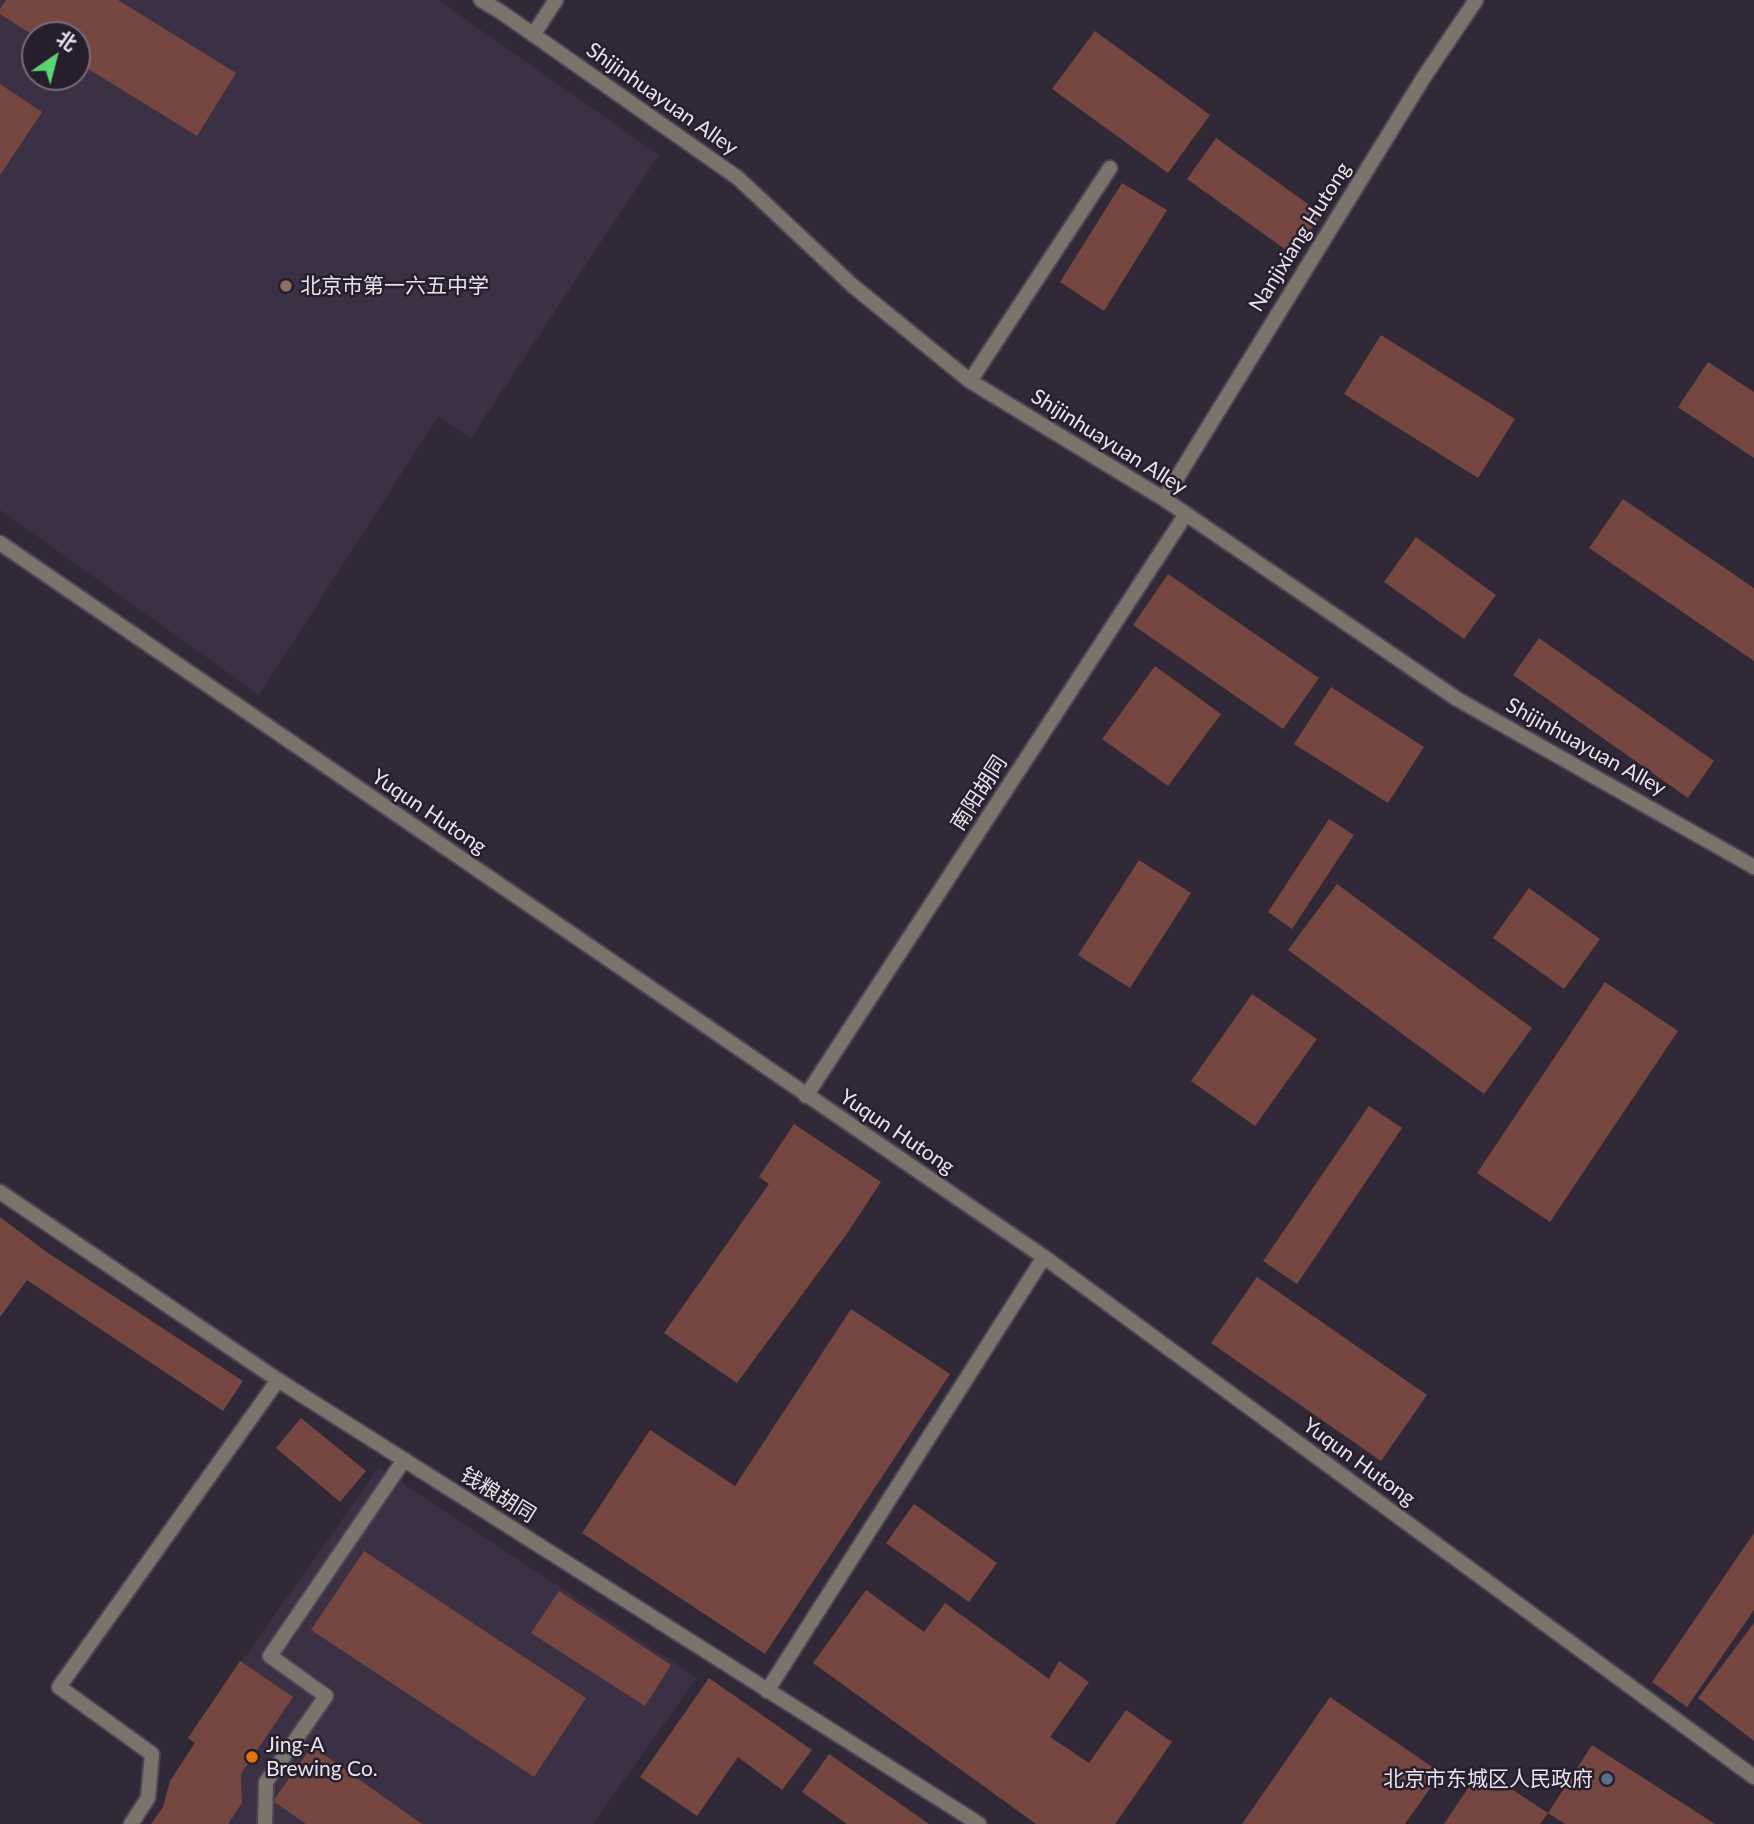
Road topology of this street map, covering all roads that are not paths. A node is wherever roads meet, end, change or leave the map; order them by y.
1 (481, 0) edge
2 (556, 0) edge
3 (1476, 0) edge
4 (533, 35) junction
5 (1110, 168) dead end
6 (970, 382) junction
7 (1164, 499) junction
8 (1186, 514) junction
9 (0, 543) edge
10 (1754, 867) edge
11 (806, 1096) junction
12 (0, 1192) edge
13 (1044, 1258) junction
14 (278, 1380) junction
15 (404, 1460) junction
16 (767, 1691) junction
17 (1754, 1777) edge
18 (131, 1824) edge
19 (265, 1824) edge
20 (979, 1824) edge

1 - 4 street, Shijinhuayuan Alley
2 - 4 street
3 - 7 street, Nanjixiang Hutong
4 - 6 street, Shijinhuayuan Alley
5 - 6 street
6 - 7 street, Shijinhuayuan Alley
7 - 8 street, Shijinhuayuan Alley
8 - 10 street, Shijinhuayuan Alley
8 - 11 street, 南阳胡同
9 - 11 street, Yuqun Hutong
11 - 13 street, Yuqun Hutong
12 - 14 street, 钱粮胡同
13 - 16 street
13 - 17 street, Yuqun Hutong
14 - 15 street, 钱粮胡同
14 - 18 street
15 - 16 street, 钱粮胡同
15 - 19 street
16 - 20 street, 钱粮胡同

